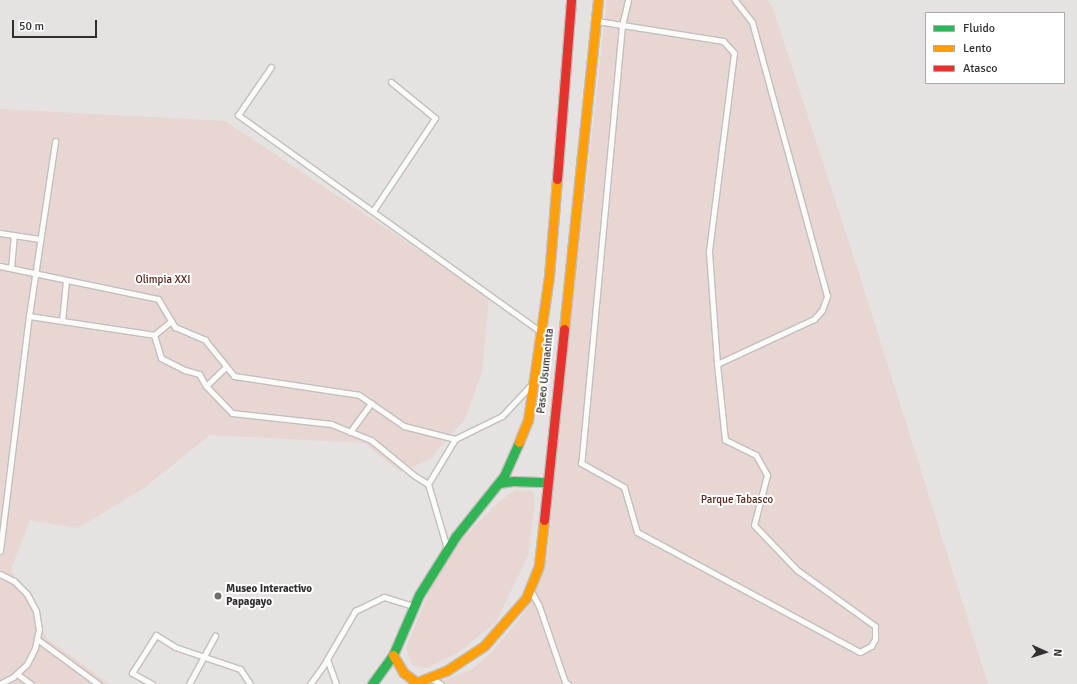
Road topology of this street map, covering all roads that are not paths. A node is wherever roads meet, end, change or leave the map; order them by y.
1 (571, 0) edge
2 (598, 0) edge
3 (628, 0) edge
4 (735, 0) edge
5 (594, 20) junction
6 (622, 25) junction
7 (271, 67) dead end
8 (391, 82) dead end
9 (55, 141) dead end
10 (373, 211) junction
11 (0, 233) edge
12 (14, 235) junction
13 (40, 239) junction
14 (0, 266) edge
15 (11, 268) junction
16 (36, 272) junction
17 (66, 280) junction
18 (29, 316) junction
19 (62, 321) junction
20 (171, 321) junction
21 (541, 332) junction
22 (154, 335) junction
23 (717, 364) junction
24 (226, 367) junction
25 (534, 382) junction
26 (206, 386) junction
27 (371, 403) junction
28 (350, 432) junction
29 (455, 439) junction
30 (547, 482) junction
31 (499, 483) junction
32 (428, 484) junction
33 (447, 549) junction
34 (0, 550) edge
35 (0, 574) edge
36 (530, 588) junction
37 (414, 606) junction
38 (215, 636) dead end
39 (37, 639) junction
40 (393, 655) junction
41 (202, 658) junction
42 (327, 659) junction
43 (17, 674) junction
44 (430, 677) junction
45 (414, 683) edge
46 (0, 684) edge
47 (31, 684) edge
48 (98, 684) edge
49 (152, 684) edge
50 (189, 684) edge
51 (250, 684) edge
52 (310, 684) edge
53 (336, 684) edge
54 (372, 684) edge
55 (441, 684) edge
56 (568, 684) edge

1 - 21 main road, Paseo Usumacinta
2 - 5 main road, Paseo Usumacinta
3 - 6 lane
4 - 23 lane
5 - 6 lane
5 - 30 main road, Paseo Usumacinta
6 - 23 lane
6 - 23 lane
7 - 10 lane
8 - 10 lane
9 - 13 lane
10 - 21 lane
11 - 12 lane
12 - 13 lane
12 - 15 lane
13 - 16 lane
14 - 15 lane
15 - 16 lane
16 - 17 lane
16 - 18 lane
17 - 19 lane
17 - 20 lane
18 - 19 lane
18 - 34 lane
19 - 22 lane
20 - 22 lane
20 - 24 lane
21 - 25 main road, Paseo Usumacinta
22 - 26 lane
24 - 26 lane
24 - 27 lane
25 - 29 lane
25 - 31 main road, Paseo Usumacinta
26 - 28 lane
27 - 28 lane
27 - 29 lane
28 - 32 lane
29 - 32 lane
30 - 31 main road
30 - 36 main road, Paseo Usumacinta
31 - 33 main road, Paseo Usumacinta
32 - 33 lane
33 - 37 main road, Paseo Usumacinta
35 - 39 lane
36 - 44 main road, Paseo Usumacinta
36 - 56 lane
37 - 40 main road, Paseo Usumacinta
37 - 42 lane
38 - 41 lane
39 - 43 lane
39 - 48 lane
40 - 45 main road
40 - 54 main road, Paseo Usumacinta
41 - 49 lane
41 - 50 lane
41 - 51 lane
42 - 52 lane
42 - 53 lane
43 - 46 lane
43 - 47 lane
44 - 45 main road, Paseo Usumacinta
44 - 55 lane

